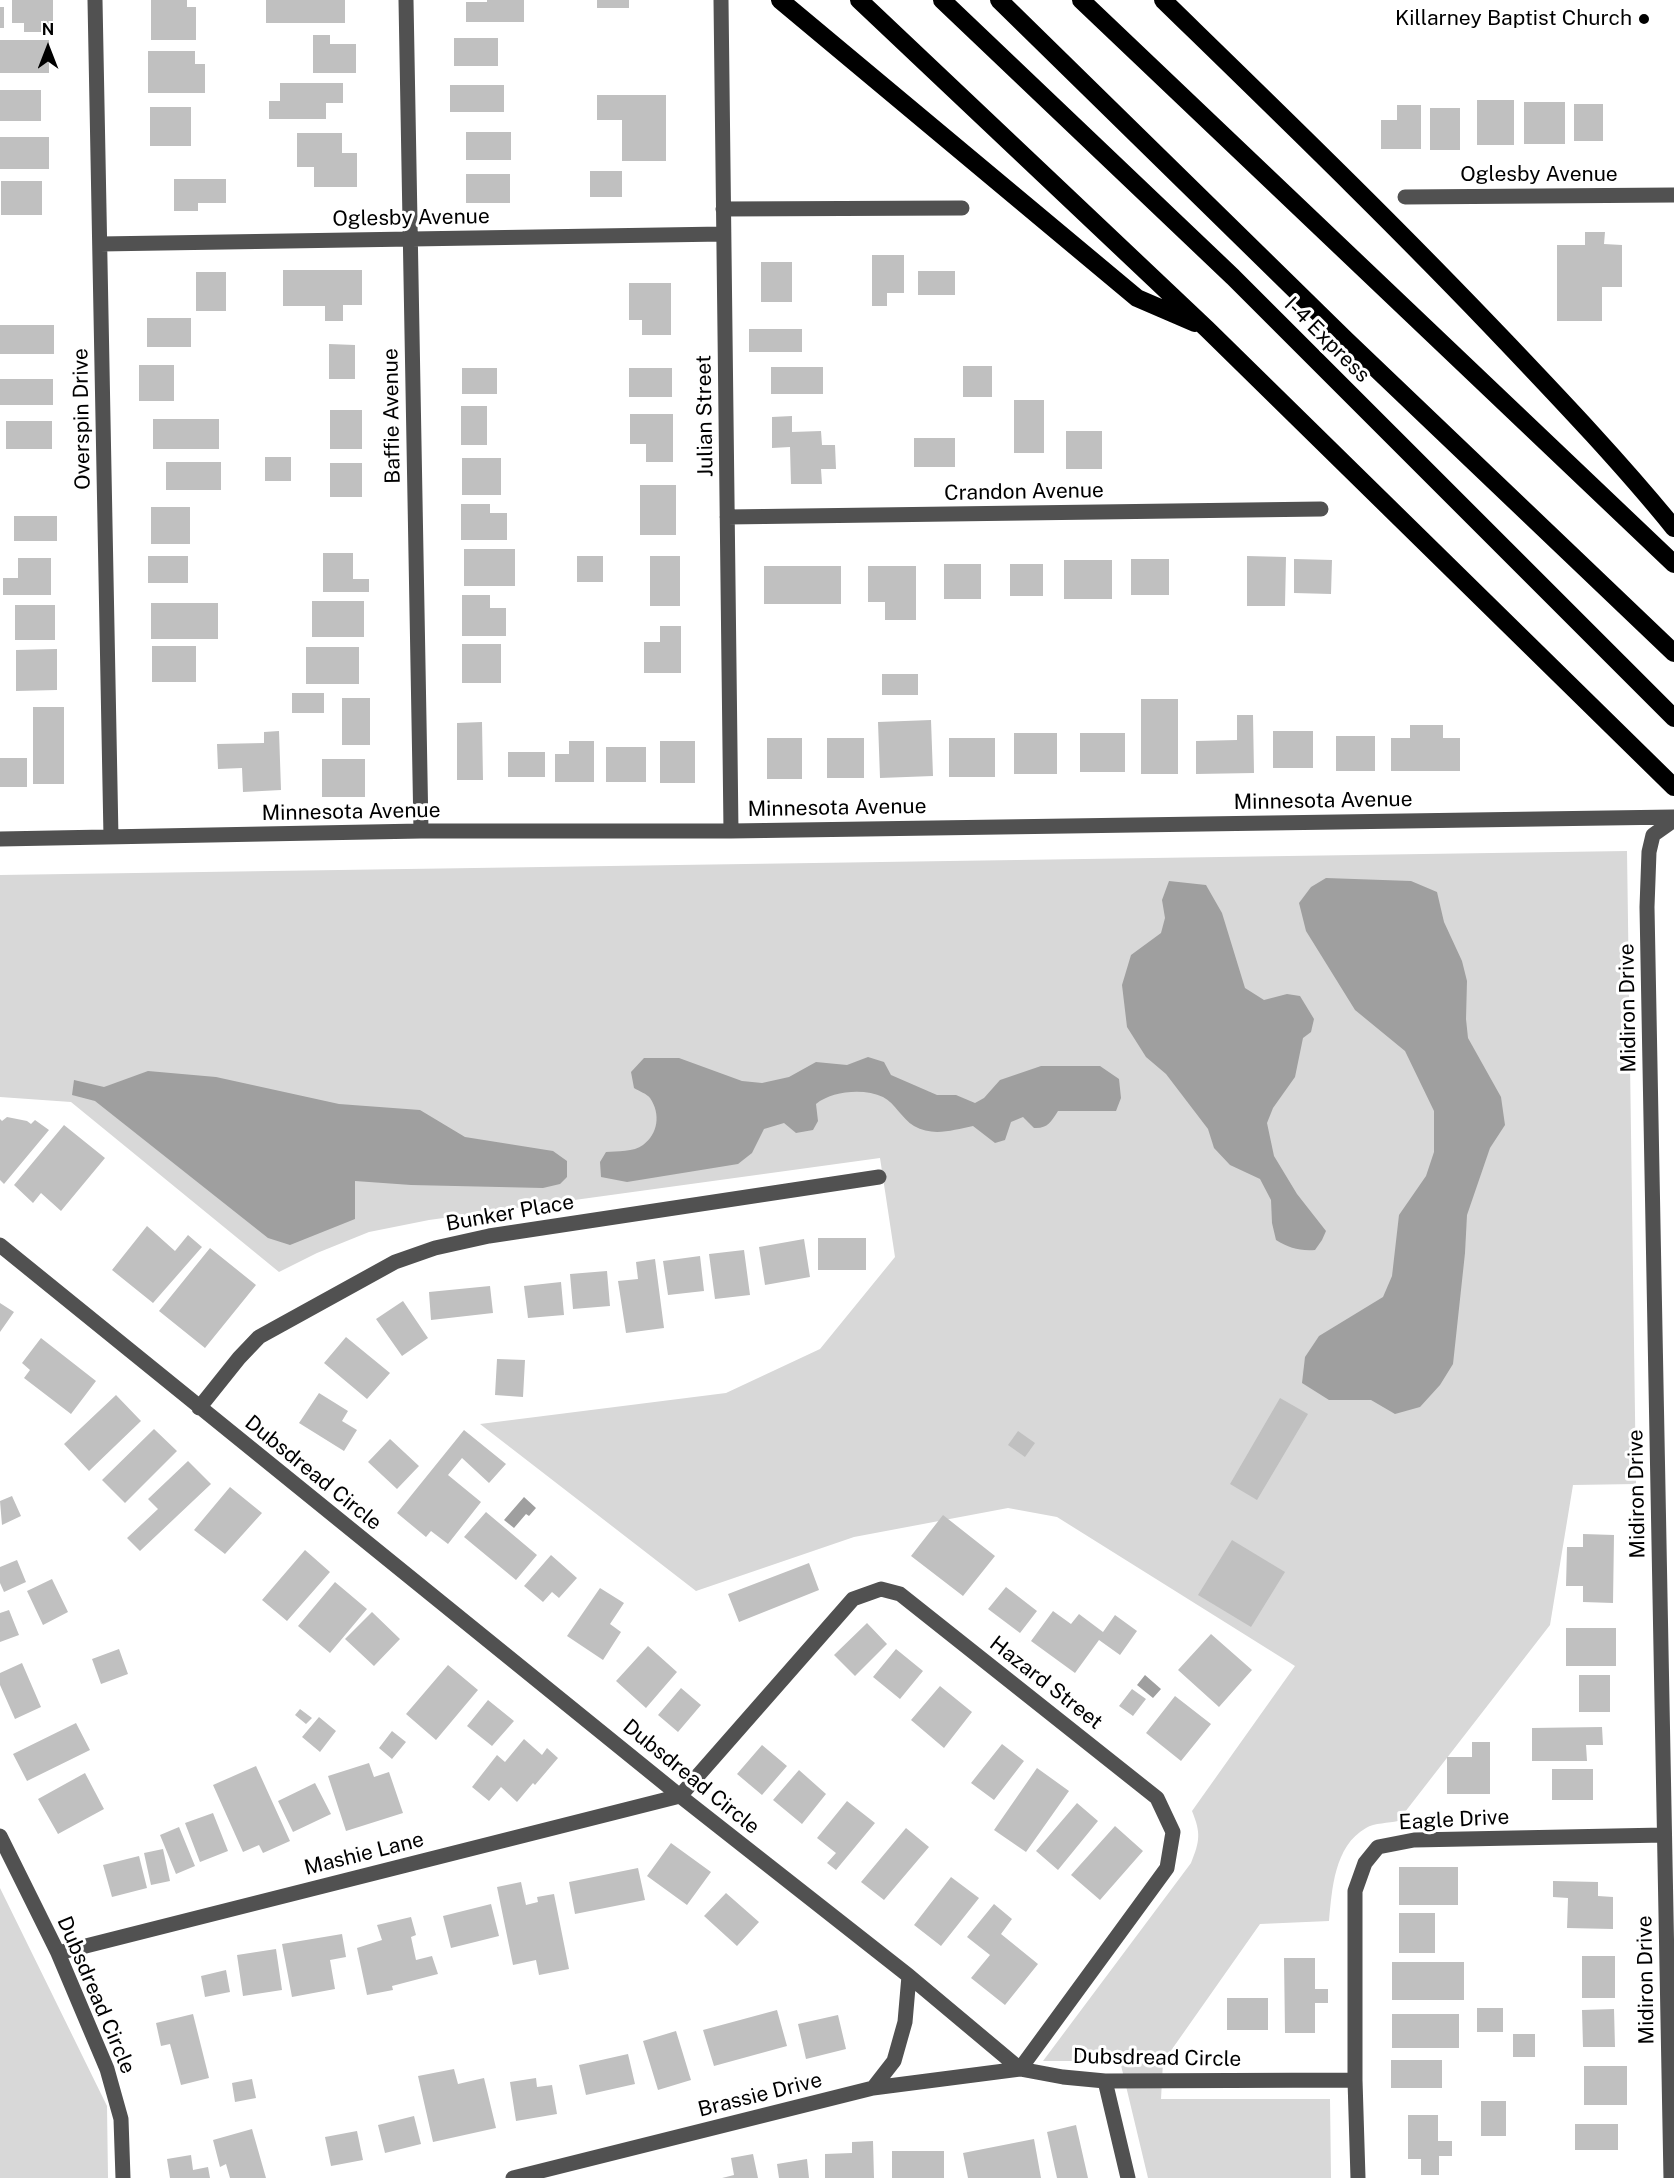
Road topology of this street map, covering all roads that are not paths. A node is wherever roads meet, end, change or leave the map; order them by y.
1 (95, 0) edge
2 (405, 0) edge
3 (721, 0) edge
4 (780, 0) edge
5 (858, 0) edge
6 (942, 0) edge
7 (999, 0) edge
8 (1081, 0) edge
9 (1163, 0) edge
10 (1674, 195) edge
11 (1405, 196) dead end
12 (962, 208) dead end
13 (723, 209) junction
14 (723, 234) junction
15 (410, 239) junction
16 (100, 244) junction
17 (1207, 329) junction
18 (1321, 509) dead end
19 (727, 517) junction
20 (1674, 528) edge
21 (1674, 564) edge
22 (1674, 652) edge
23 (1674, 718) edge
24 (1671, 783) edge
25 (1674, 819) edge
26 (422, 831) junction
27 (731, 831) junction
28 (111, 837) junction
29 (0, 839) edge
30 (879, 1177) dead end
31 (0, 1245) edge
32 (199, 1408) junction
33 (680, 1796) junction
34 (1664, 1835) junction
35 (0, 1836) edge
36 (58, 1953) junction
37 (909, 1976) junction
38 (1020, 2068) junction
39 (1354, 2080) junction
40 (1105, 2081) junction
41 (873, 2088) junction
42 (123, 2178) edge
43 (513, 2178) edge
44 (1128, 2178) edge
45 (1358, 2178) edge
46 (1671, 2178) edge

1 - 16 street, Overspin Drive
2 - 15 street, Baffie Avenue
3 - 13 street, Julian Street
4 - 17 highway
5 - 17 highway
6 - 23 highway, I-4 Express
7 - 22 highway, I-4 Express
8 - 21 highway
9 - 20 highway
10 - 11 street, Oglesby Avenue
12 - 13 street
13 - 14 street, Julian Street
14 - 15 street, Oglesby Avenue
14 - 19 street, Julian Street
15 - 16 street, Oglesby Avenue
15 - 26 street, Baffie Avenue
16 - 28 street, Overspin Drive
17 - 24 highway
18 - 19 street, Crandon Avenue
19 - 27 street, Julian Street
25 - 27 street, Minnesota Avenue
25 - 34 street, Midiron Drive
26 - 27 street, Minnesota Avenue
26 - 28 street, Minnesota Avenue
28 - 29 street, Minnesota Avenue
30 - 32 street, Bunker Place
31 - 32 street, Dubsdread Circle
32 - 33 street, Dubsdread Circle
33 - 36 street, Mashie Lane
33 - 37 street, Dubsdread Circle
33 - 38 street, Hazard Street
34 - 39 street, Eagle Drive
34 - 46 street, Midiron Drive
35 - 36 street, Dubsdread Circle
36 - 42 street, Dubsdread Circle
37 - 38 street, Dubsdread Circle
37 - 41 street
38 - 40 street, Dubsdread Circle
38 - 41 street, Brassie Drive
39 - 40 street, Dubsdread Circle
39 - 45 street
40 - 44 street
41 - 43 street, Brassie Drive

